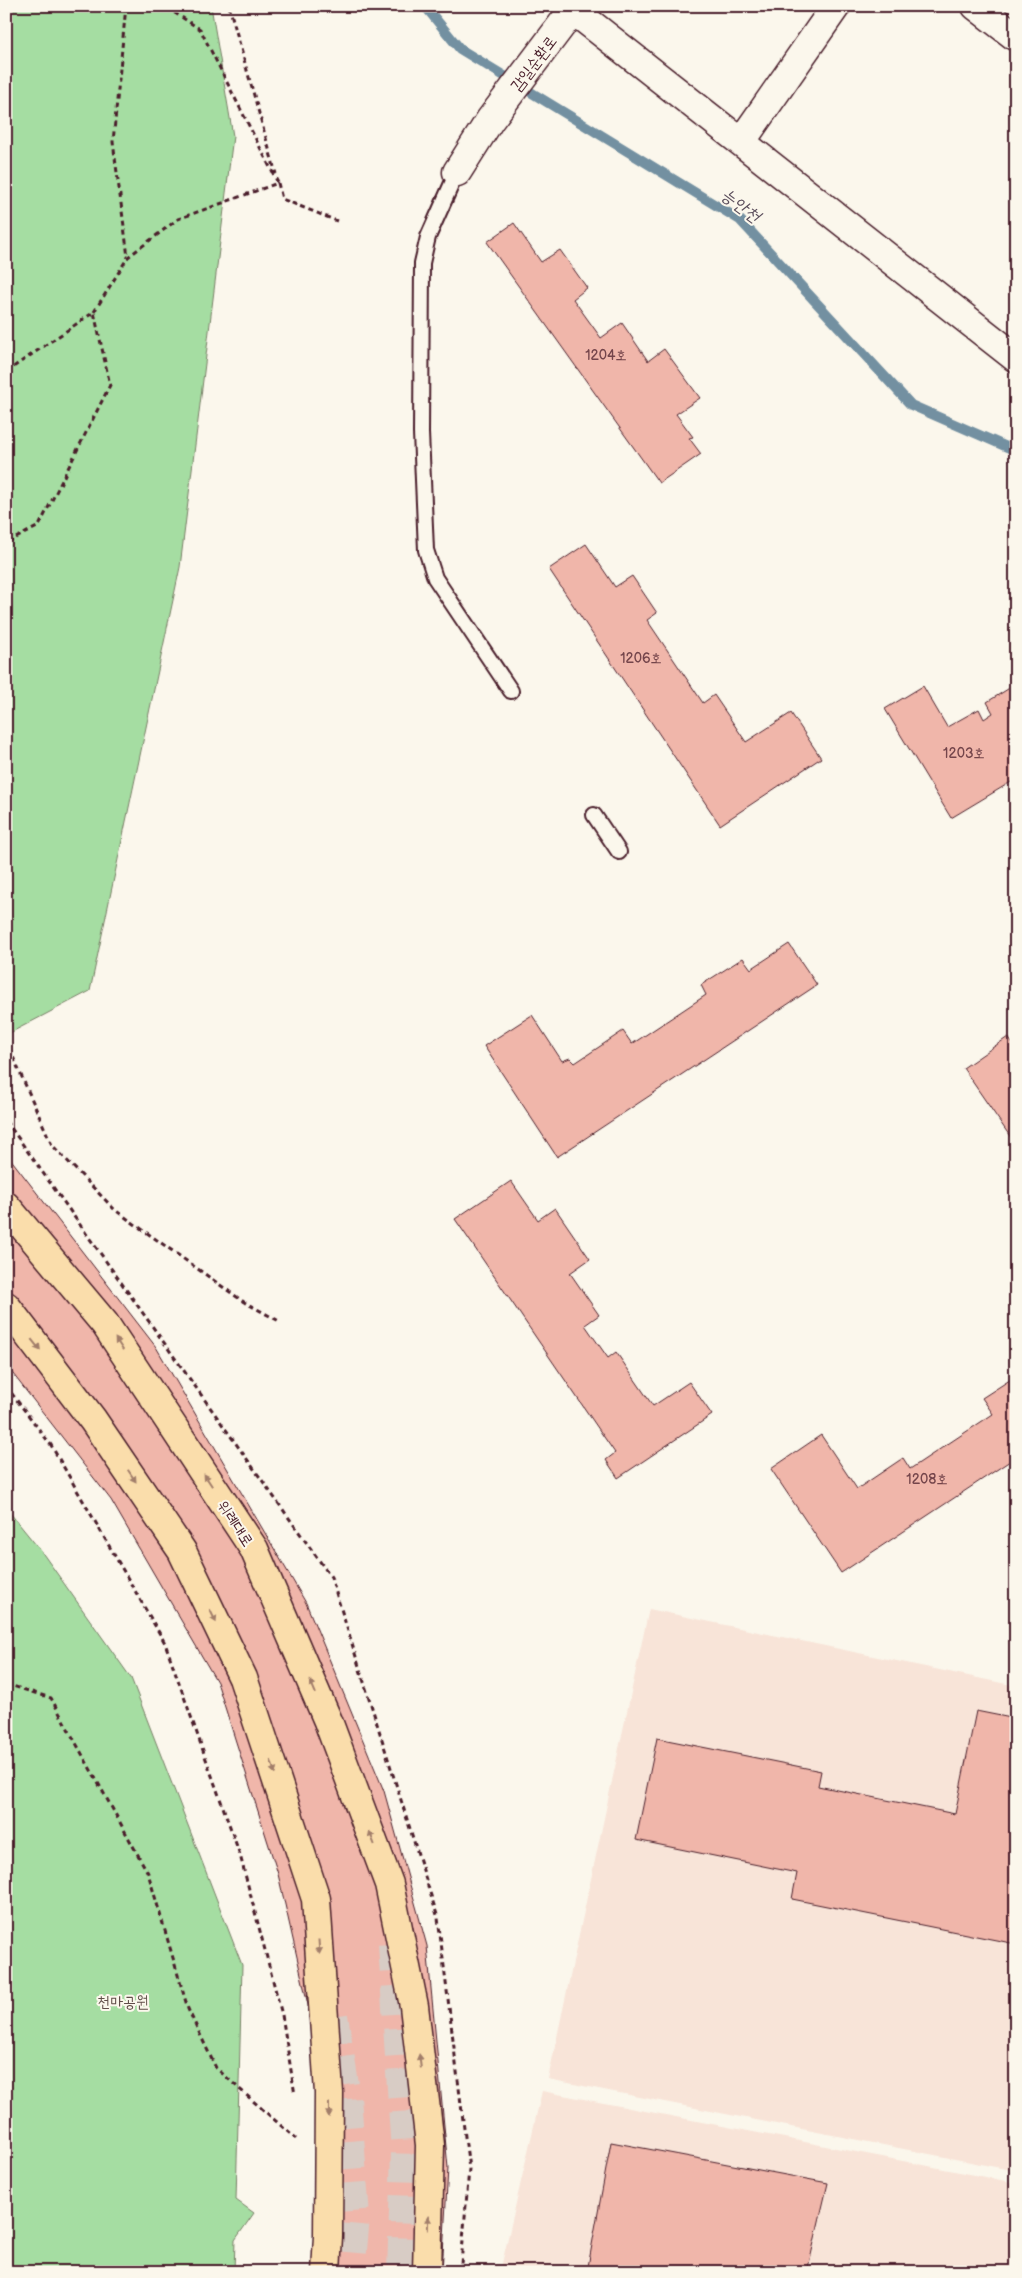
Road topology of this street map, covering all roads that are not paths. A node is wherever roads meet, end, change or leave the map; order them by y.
1 (836, 6) edge
2 (976, 6) edge
3 (574, 8) edge
4 (1016, 37) edge
5 (741, 142) junction
6 (457, 172) joint
7 (1016, 358) edge
8 (511, 691) dead end
9 (594, 815) dead end
10 (619, 852) dead end
11 (6, 1206) edge
12 (6, 1306) edge
13 (326, 2272) edge
14 (427, 2272) edge

1 - 5 street
2 - 4 street
3 - 5 street
3 - 6 street, 감일순환로
5 - 7 street
6 - 8 lane
9 - 10 lane
14 -> 11 main road, 위례대로
12 -> 13 main road

